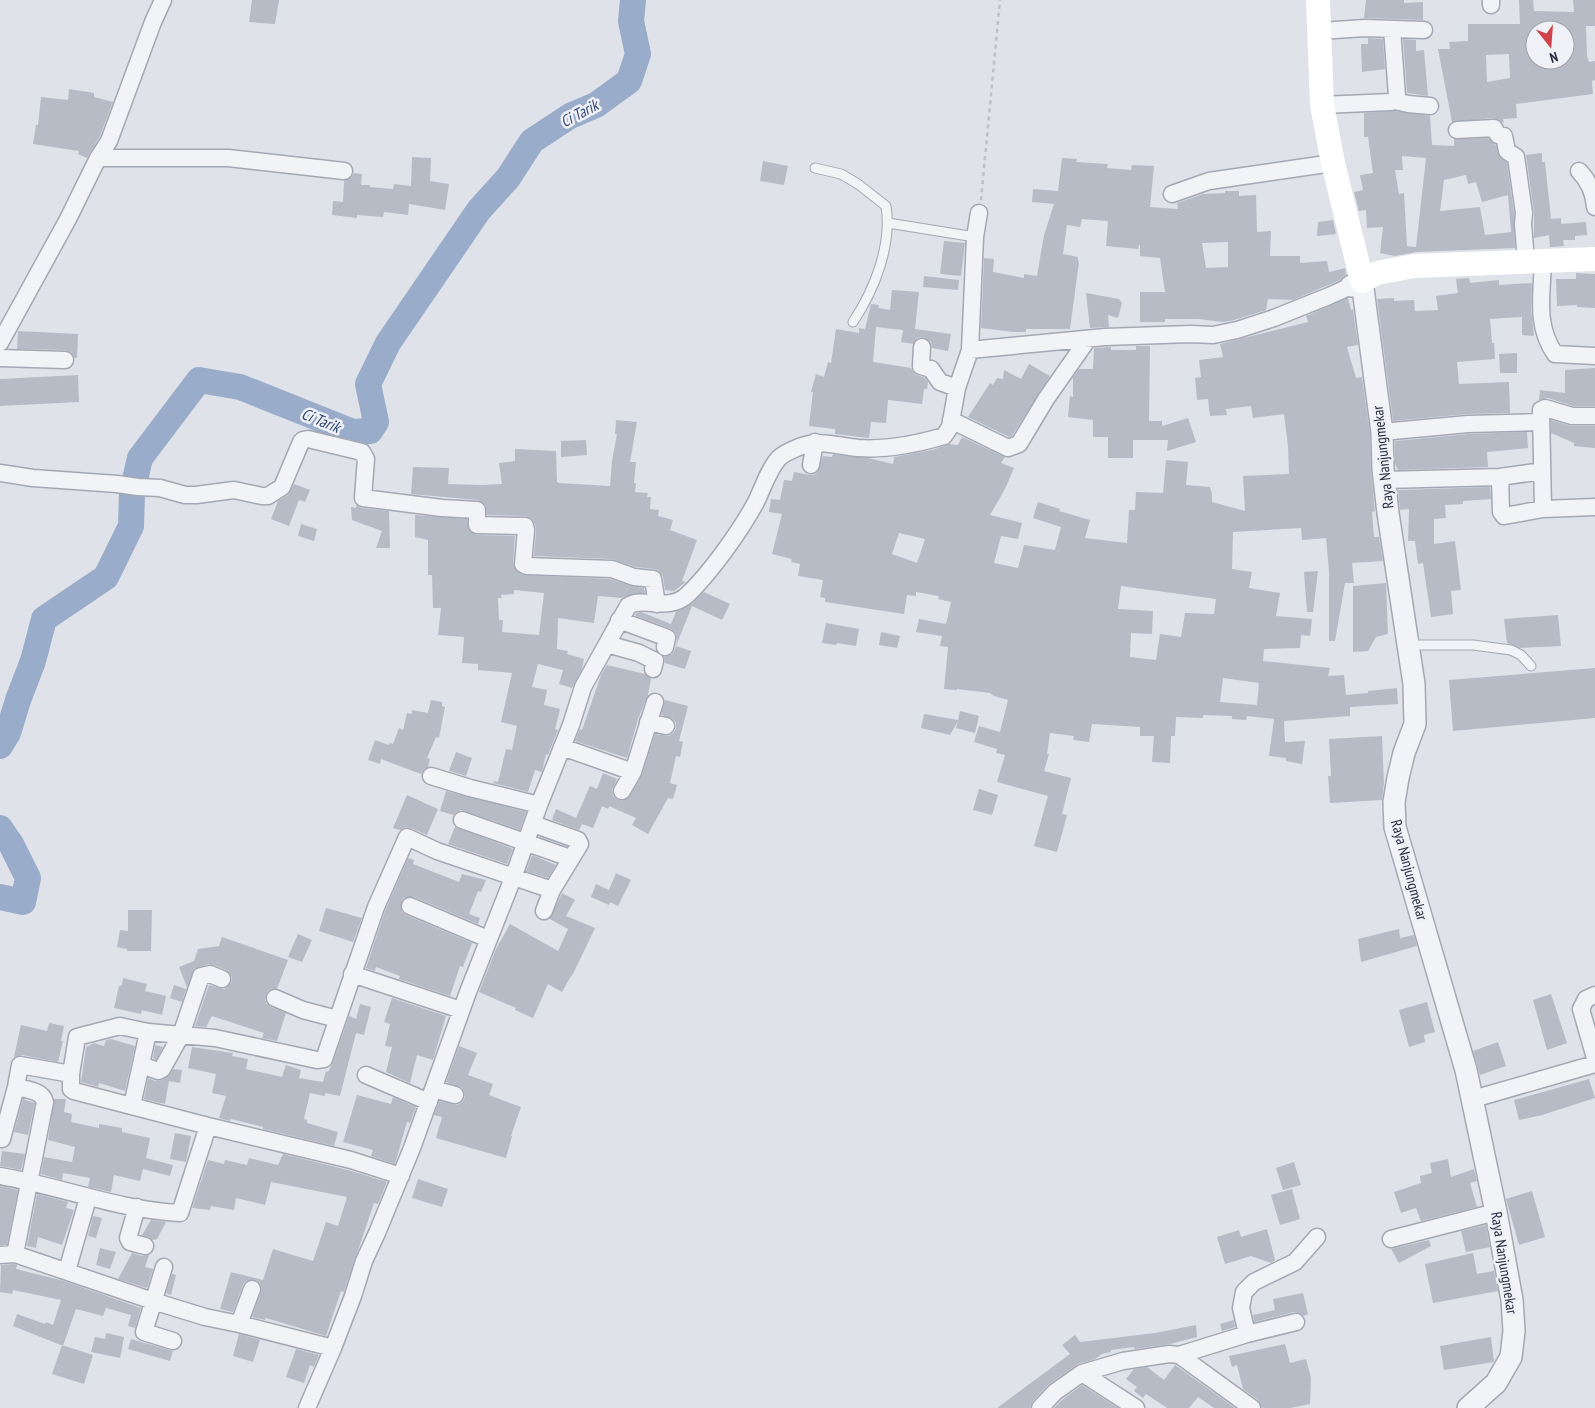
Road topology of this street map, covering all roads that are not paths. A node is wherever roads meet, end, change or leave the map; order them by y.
1 (164, 0) edge
2 (1318, 0) edge
3 (1392, 29) junction
4 (1424, 30) dead end
5 (1320, 31) junction
6 (1395, 101) junction
7 (1322, 105) junction
8 (1430, 106) dead end
9 (1457, 130) dead end
10 (98, 158) junction
11 (1332, 163) junction
12 (815, 168) dead end
13 (344, 171) dead end
14 (1579, 171) dead end
15 (1172, 194) dead end
16 (1595, 207) edge
17 (979, 213) road end
18 (888, 223) junction
19 (975, 237) junction
20 (1595, 259) edge
21 (1535, 261) junction
22 (1357, 283) junction
23 (853, 322) dead end
24 (1088, 339) junction
25 (0, 343) edge
26 (922, 347) dead end
27 (970, 350) junction
28 (1595, 356) edge
29 (0, 358) edge
30 (65, 360) dead end
31 (957, 388) junction
32 (1595, 416) edge
33 (951, 420) junction
34 (1540, 422) junction
35 (1382, 432) junction
36 (814, 442) junction
37 (811, 465) dead end
38 (1542, 470) junction
39 (0, 473) edge
40 (1500, 477) junction
41 (1385, 480) junction
42 (1595, 506) edge
43 (1543, 509) junction
44 (656, 604) junction
45 (619, 620) junction
46 (607, 644) junction
47 (1407, 645) junction
48 (664, 647) dead end
49 (1531, 666) dead end
50 (653, 669) dead end
51 (655, 702) dead end
52 (648, 722) junction
53 (666, 726) dead end
54 (562, 747) junction
55 (633, 772) junction
56 (431, 776) dead end
57 (622, 791) dead end
58 (539, 805) junction
59 (462, 820) dead end
60 (533, 824) junction
61 (525, 842) junction
62 (570, 858) junction
63 (513, 878) junction
64 (552, 890) junction
65 (410, 906) dead end
66 (544, 911) dead end
67 (488, 939) junction
68 (352, 974) junction
69 (222, 979) dead end
70 (1595, 996) edge
71 (275, 998) dead end
72 (461, 1010) junction
73 (337, 1019) junction
74 (148, 1032) junction
75 (181, 1036) junction
76 (1595, 1058) edge
77 (1595, 1064) edge
78 (141, 1065) junction
79 (71, 1074) junction
80 (366, 1075) dead end
81 (16, 1087) junction
82 (431, 1095) junction
83 (455, 1095) dead end
84 (1474, 1099) junction
85 (132, 1106) junction
86 (208, 1126) junction
87 (2, 1140) dead end
88 (0, 1176) edge
89 (401, 1176) junction
90 (30, 1181) junction
91 (88, 1198) junction
92 (137, 1207) junction
93 (1496, 1212) junction
94 (1317, 1237) dead end
95 (1391, 1239) dead end
96 (145, 1246) dead end
97 (8, 1254) edge
98 (164, 1267) dead end
99 (67, 1271) junction
100 (252, 1289) dead end
101 (153, 1301) junction
102 (1296, 1322) dead end
103 (239, 1324) junction
104 (1247, 1334) junction
105 (172, 1341) dead end
106 (332, 1348) junction
107 (1179, 1355) junction
108 (1082, 1373) junction
109 (307, 1408) edge
110 (1040, 1408) edge
111 (1136, 1408) edge
112 (1252, 1408) edge
113 (1468, 1408) edge

1 - 10 street
2 - 5 main road, Raya Nanjungmekar
3 - 4 street
3 - 5 street
3 - 6 street
5 - 7 main road, Raya Nanjungmekar
6 - 7 street
6 - 8 street
7 - 11 main road, Raya Nanjungmekar
9 - 21 street
10 - 13 street
10 - 25 street
11 - 15 street
11 - 22 main road, Raya Nanjungmekar
12 - 18 lane
14 - 16 street
17 - 19 street
18 - 19 lane
18 - 23 lane
19 - 27 street
20 - 21 main road
21 - 22 main road
21 - 28 street
22 - 24 street
22 - 35 street, Raya Nanjungmekar
24 - 27 street
24 - 33 street
26 - 31 street
27 - 31 street
29 - 30 street
31 - 33 street
32 - 34 street
33 - 36 street
34 - 35 street
34 - 38 street
35 - 41 street, Raya Nanjungmekar
36 - 37 street
36 - 44 street
38 - 40 street
38 - 43 street
39 - 44 street
40 - 41 street
40 - 43 street
41 - 47 street, Raya Nanjungmekar
42 - 43 street
44 - 45 street
45 - 46 street
45 - 48 street
46 - 50 street
46 - 54 street
47 - 49 lane
47 - 84 street, Raya Nanjungmekar
51 - 52 street
52 - 53 street
52 - 55 street
54 - 55 street
54 - 58 street
55 - 57 street
56 - 58 street
58 - 60 street
59 - 61 street
60 - 61 street
60 - 62 street
61 - 62 street
61 - 63 street
62 - 64 street
63 - 64 street
63 - 67 street
63 - 68 street
64 - 66 street
65 - 67 street
67 - 72 street
68 - 72 street
68 - 73 street
69 - 75 street
70 - 76 street
71 - 73 street
72 - 82 street
73 - 75 street
74 - 75 street
74 - 78 street
74 - 79 street
75 - 78 street
77 - 84 street
78 - 85 street
79 - 81 street
79 - 85 street
80 - 82 street
81 - 87 street
81 - 90 street
82 - 83 street
82 - 89 street
84 - 93 street, Raya Nanjungmekar
85 - 86 street
86 - 89 street
86 - 92 street
88 - 90 street
89 - 106 street
90 - 91 street
90 - 97 street
91 - 92 street
91 - 99 street
92 - 96 street
93 - 95 street
93 - 113 street, Raya Nanjungmekar
94 - 104 street
97 - 99 street
98 - 101 street
99 - 101 street
100 - 103 street
101 - 103 street
101 - 105 street
102 - 104 street
103 - 106 street
104 - 107 street
106 - 109 street
107 - 108 street
107 - 112 street
108 - 110 street
108 - 111 street

